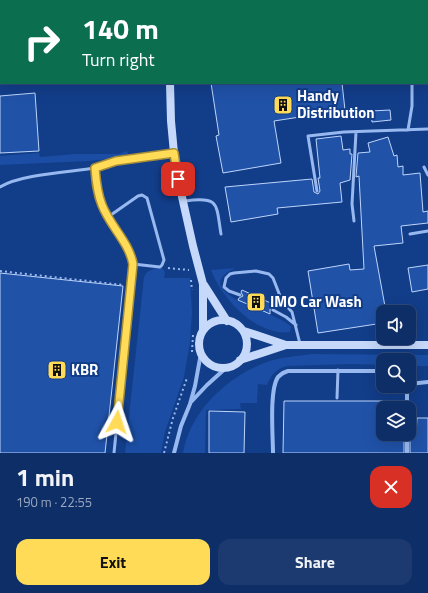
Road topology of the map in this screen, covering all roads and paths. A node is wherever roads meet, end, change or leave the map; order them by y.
1 (170, 84) edge
2 (412, 84) edge
3 (428, 128) edge
4 (408, 130) junction
5 (356, 132) junction
6 (174, 153) junction
7 (424, 167) dead end
8 (95, 168) junction
9 (428, 174) edge
10 (0, 187) edge
11 (317, 191) dead end
12 (183, 201) junction
13 (108, 217) junction
14 (354, 221) dead end
15 (428, 231) edge
16 (221, 234) dead end
17 (410, 234) dead end
18 (133, 264) junction
19 (188, 264) dead end
20 (0, 271) edge
21 (190, 274) dead end
22 (190, 278) dead end
23 (203, 284) junction
24 (124, 288) dead end
25 (192, 292) dead end
26 (240, 295) dead end
27 (273, 310) dead end
28 (228, 321) junction
29 (296, 325) junction
30 (203, 330) junction
31 (244, 331) junction
32 (194, 333) dead end
33 (300, 344) junction
34 (286, 345) junction
35 (428, 345) edge
36 (201, 353) junction
37 (191, 357) dead end
38 (240, 360) junction
39 (227, 367) junction
40 (338, 370) junction
41 (376, 371) edge
42 (188, 373) dead end
43 (428, 382) edge
44 (416, 384) edge
45 (337, 398) dead end
46 (190, 404) junction
47 (407, 441) edge
48 (114, 453) edge
49 (164, 453) edge
50 (174, 453) edge
51 (273, 453) edge
52 (407, 453) edge

1 - 6 main road
2 - 4 lane
3 - 4 lane
4 - 5 lane
5 - 11 lane
5 - 14 lane
6 - 8 lane
6 - 12 main road
7 - 9 lane
8 - 10 lane
8 - 13 lane
12 - 16 lane
12 - 23 main road
13 - 18 lane
13 - 18 lane
15 - 17 lane
18 - 48 lane
19 - 21 path
20 - 24 path
22 - 25 path
23 - 28 main road
23 - 30 main road
26 - 29 lane
27 - 29 lane
28 - 30 main road
28 - 31 main road
29 - 33 lane
30 - 36 main road
31 - 34 main road
31 - 38 main road
32 - 37 path
33 - 34 main road
33 - 35 main road
34 - 38 main road
36 - 39 main road
36 - 46 street
38 - 39 main road
39 - 46 street
40 - 41 street
40 - 45 lane
40 - 51 street
42 - 49 path
43 - 44 street
46 - 50 street
47 - 52 street

